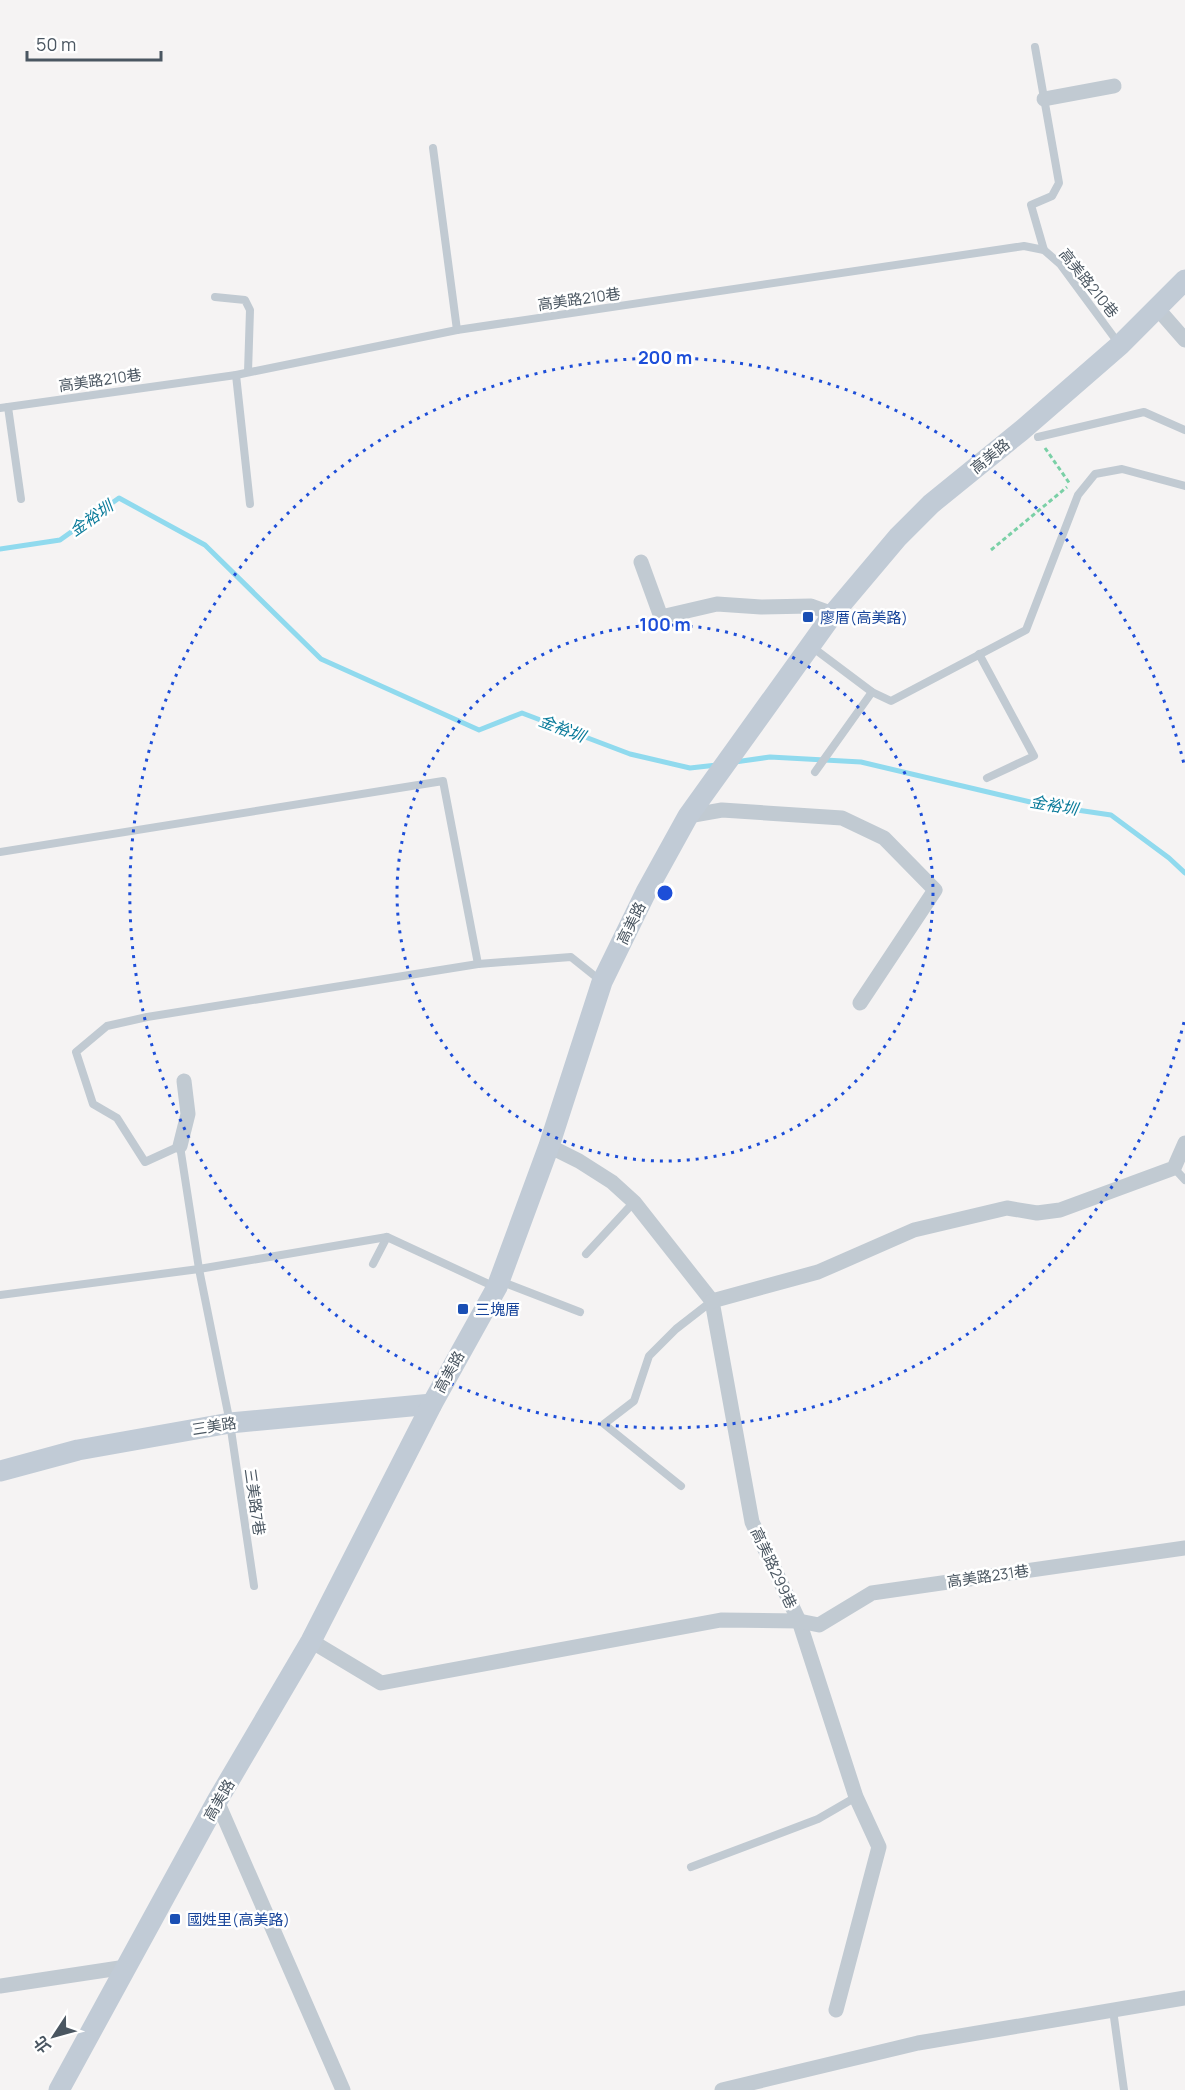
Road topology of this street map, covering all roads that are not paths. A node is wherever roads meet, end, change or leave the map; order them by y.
1 (1035, 47) dead end
2 (1114, 86) dead end
3 (1044, 99) junction
4 (433, 148) dead end
5 (1044, 250) junction
6 (1185, 280) edge
7 (215, 297) dead end
8 (1157, 308) junction
9 (457, 330) junction
10 (1185, 340) edge
11 (1120, 345) junction
12 (248, 372) junction
13 (236, 375) junction
14 (4, 407) edge
15 (1185, 430) edge
16 (1038, 437) road end
17 (1185, 486) edge
18 (21, 499) dead end
19 (250, 504) dead end
20 (640, 562) dead end
21 (834, 614) junction
22 (811, 646) junction
23 (979, 654) junction
24 (872, 692) junction
25 (815, 772) dead end
26 (987, 778) dead end
27 (688, 816) junction
28 (0, 852) edge
29 (478, 964) junction
30 (602, 982) junction
31 (860, 1003) dead end
32 (184, 1081) dead end
33 (1185, 1143) edge
34 (180, 1146) junction
35 (549, 1146) junction
36 (1174, 1168) junction
37 (1185, 1180) edge
38 (634, 1202) junction
39 (387, 1237) junction
40 (586, 1254) dead end
41 (373, 1264) dead end
42 (199, 1269) junction
43 (498, 1284) junction
44 (0, 1295) edge
45 (712, 1301) junction
46 (580, 1312) dead end
47 (432, 1404) junction
48 (230, 1423) junction
49 (0, 1470) edge
50 (681, 1486) dead end
51 (1185, 1548) edge
52 (254, 1586) dead end
53 (799, 1621) junction
54 (311, 1641) junction
55 (856, 1797) junction
56 (218, 1801) junction
57 (691, 1867) dead end
58 (126, 1967) junction
59 (0, 1986) edge
60 (1185, 1998) edge
61 (836, 2010) dead end
62 (1113, 2010) junction
63 (59, 2090) edge
64 (343, 2090) edge
65 (722, 2090) edge
66 (1124, 2090) edge

1 - 3 lane
2 - 3 street
3 - 5 lane
4 - 9 lane
5 - 9 lane, 高美路210巷
5 - 11 lane, 高美路210巷
6 - 8 street, 高美路
7 - 12 lane
8 - 10 street
8 - 11 street, 高美路
9 - 12 lane, 高美路210巷
11 - 21 street, 高美路
12 - 13 lane, 高美路210巷
13 - 14 lane, 高美路210巷
13 - 19 lane
14 - 18 lane
15 - 16 lane
17 - 23 lane
20 - 21 street
21 - 22 street, 高美路
22 - 24 lane
22 - 27 street, 高美路
23 - 24 lane
23 - 26 lane
24 - 25 lane
27 - 30 street, 高美路
27 - 31 street
28 - 29 lane
29 - 30 lane
29 - 34 lane
30 - 35 street, 高美路
32 - 34 street
33 - 36 street
34 - 42 lane, 三美路7巷
35 - 38 street, 高美路299巷
35 - 43 street, 高美路
36 - 37 lane
36 - 45 street
38 - 40 lane
38 - 45 street, 高美路299巷
39 - 41 lane
39 - 42 lane
39 - 43 lane
42 - 44 lane
42 - 48 lane, 三美路7巷
43 - 46 lane
43 - 47 street, 高美路
45 - 50 lane
45 - 53 street, 高美路299巷
47 - 48 street, 三美路
47 - 54 street, 高美路
48 - 49 street, 三美路
48 - 52 lane, 三美路7巷
51 - 53 street, 高美路231巷
53 - 54 street, 高美路231巷
53 - 55 street, 高美路299巷
54 - 56 street, 高美路
55 - 57 lane
55 - 61 street, 高美路299巷
56 - 58 street, 高美路
56 - 64 street
58 - 59 street
58 - 63 street, 高美路
60 - 62 street
62 - 65 street
62 - 66 lane

